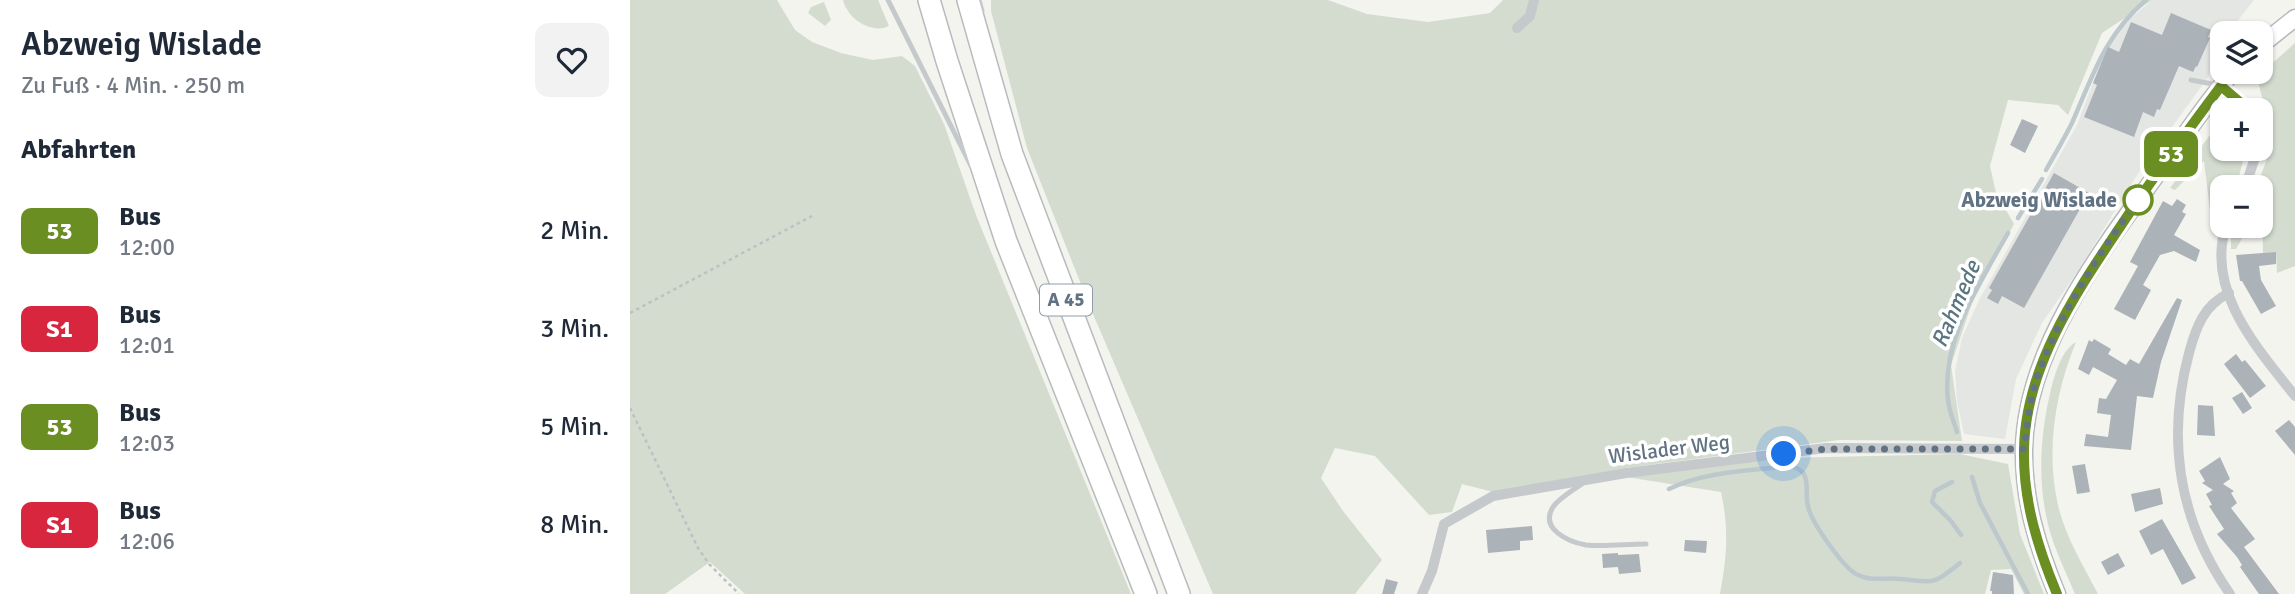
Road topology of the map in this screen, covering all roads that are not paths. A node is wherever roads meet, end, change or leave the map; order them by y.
1 (888, 0) edge
2 (929, 0) edge
3 (979, 0) edge
4 (1534, 0) edge
5 (975, 6) edge
6 (2295, 18) edge
7 (1517, 28) dead end
8 (2273, 35) edge
9 (987, 39) dead end
10 (2191, 80) dead end
11 (2221, 86) junction
12 (2235, 98) edge
13 (1012, 154) junction
14 (973, 171) dead end
15 (978, 182) dead end
16 (2224, 238) edge
17 (1006, 241) junction
18 (2229, 293) junction
19 (2295, 396) edge
20 (2024, 449) junction
21 (1589, 480) junction
22 (1646, 544) dead end
23 (1146, 594) edge
24 (1179, 594) edge
25 (1422, 594) edge
26 (2057, 594) edge
27 (2230, 594) edge

1 - 14 lane
2 - 17 highway, A 45
3 - 5 lane
4 - 7 street
5 - 13 highway, A 45
6 - 8 main road
9 - 13 lane
10 - 11 lane
11 - 12 street
11 - 20 main road
13 - 24 highway, A 45
15 - 17 lane
16 - 18 street
17 - 23 highway, A 45
18 - 19 street
18 - 27 street
20 - 21 street, Wislader Weg
20 - 26 main road
21 - 22 lane
21 - 25 street, Wislader Weg

